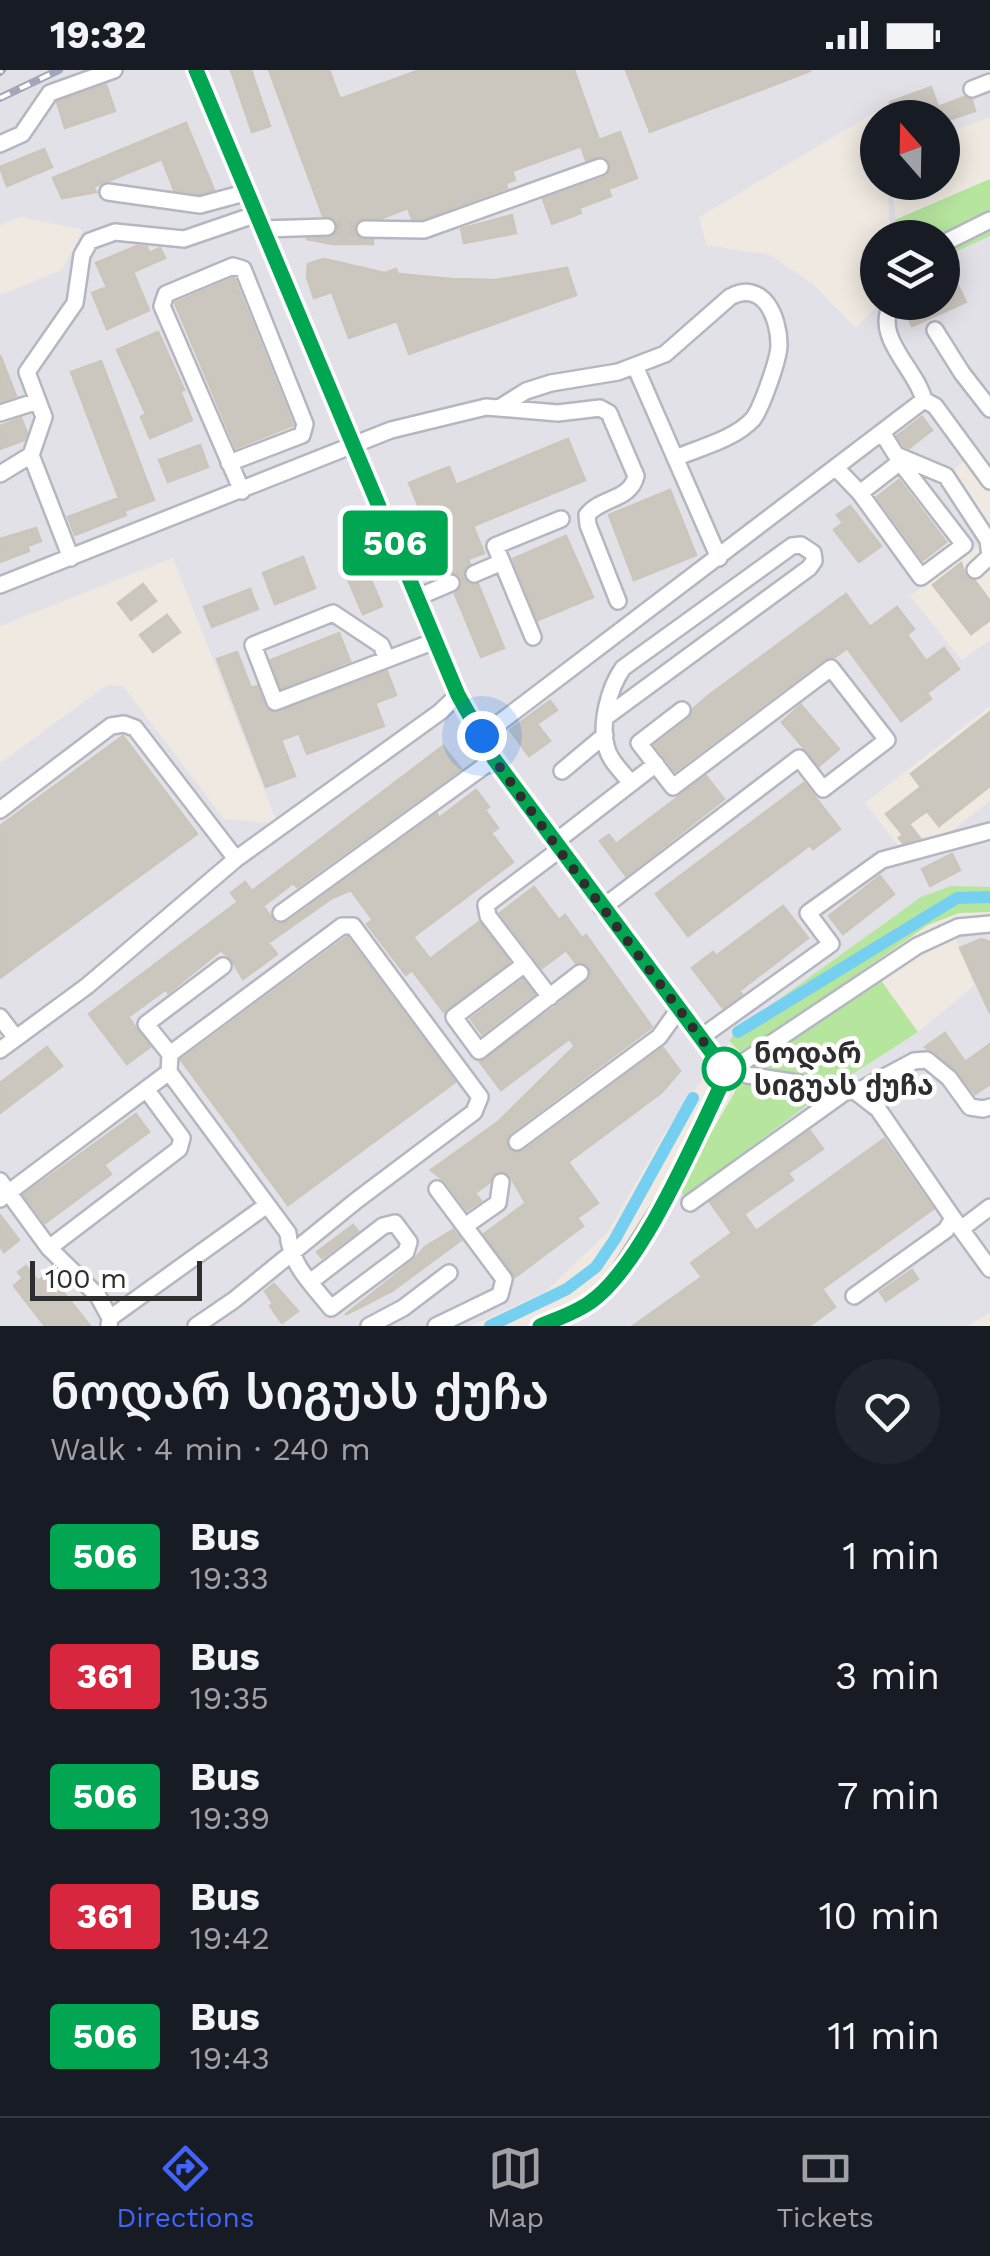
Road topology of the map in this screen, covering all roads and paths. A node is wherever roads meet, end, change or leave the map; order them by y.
1 (114, 70) edge
2 (196, 70) edge
3 (990, 82) edge
4 (972, 89) dead end
5 (0, 144) edge
6 (600, 167) dead end
7 (108, 192) dead end
8 (248, 192) junction
9 (990, 220) edge
10 (260, 222) junction
11 (327, 227) tunnel mouth
12 (365, 228) tunnel mouth
13 (960, 235) edge
14 (885, 320) edge
15 (935, 330) dead end
16 (635, 366) junction
17 (584, 380) junction
18 (924, 400) junction
19 (38, 401) junction
20 (500, 408) junction
21 (589, 408) junction
22 (990, 409) edge
23 (0, 413) edge
24 (883, 434) junction
25 (353, 446) junction
26 (30, 456) junction
27 (675, 458) junction
28 (229, 463) junction
29 (837, 468) junction
30 (0, 474) edge
31 (990, 481) edge
32 (242, 491) junction
33 (860, 493) junction
34 (562, 518) dead end
35 (71, 558) junction
36 (718, 558) junction
37 (502, 562) junction
38 (974, 570) dead end
39 (474, 574) dead end
40 (451, 583) dead end
41 (0, 585) edge
42 (418, 597) junction
43 (618, 601) dead end
44 (533, 636) dead end
45 (436, 640) junction
46 (387, 660) junction
47 (458, 695) junction
48 (682, 710) dead end
49 (606, 716) junction
50 (605, 735) junction
51 (482, 736) junction
52 (494, 759) junction
53 (656, 764) junction
54 (562, 771) dead end
55 (631, 784) junction
56 (0, 810) edge
57 (990, 831) edge
58 (556, 846) junction
59 (236, 859) junction
60 (797, 897) dead end
61 (602, 908) junction
62 (281, 913) dead end
63 (808, 913) junction
64 (990, 924) edge
65 (524, 964) junction
66 (223, 966) dead end
67 (580, 973) dead end
68 (550, 997) junction
69 (679, 1009) junction
70 (0, 1017) edge
71 (16, 1038) junction
72 (700, 1038) junction
73 (0, 1050) edge
74 (170, 1054) junction
75 (732, 1070) junction
76 (169, 1072) junction
77 (146, 1090) junction
78 (852, 1091) junction
79 (990, 1107) edge
80 (517, 1142) dead end
81 (502, 1182) dead end
82 (437, 1189) dead end
83 (3, 1191) edge
84 (690, 1203) dead end
85 (267, 1205) junction
86 (990, 1208) edge
87 (957, 1224) junction
88 (465, 1226) junction
89 (49, 1248) junction
90 (289, 1256) junction
91 (990, 1268) edge
92 (450, 1274) dead end
93 (310, 1282) junction
94 (854, 1296) dead end
95 (403, 1308) junction
96 (109, 1322) edge
97 (546, 1325) edge
98 (196, 1326) edge
99 (369, 1326) edge
100 (411, 1326) edge
101 (436, 1326) edge

1 - 5 street
2 - 8 street
3 - 4 street
6 - 12 street
7 - 8 street
8 - 10 street
9 - 13 street
10 - 11 street
10 - 19 street
10 - 25 street
14 - 18 street
15 - 22 street
16 - 17 street
16 - 27 street
16 - 27 street
17 - 20 street
17 - 21 street
18 - 24 street
18 - 31 street
19 - 23 street
19 - 26 street
20 - 21 street
20 - 25 street
21 - 43 street
24 - 29 street
24 - 38 street
25 - 32 street
25 - 42 street
26 - 30 street
26 - 35 street
27 - 36 street
28 - 28 street
28 - 32 street
29 - 33 street
29 - 36 street
32 - 35 street
33 - 33 street
34 - 37 street
35 - 41 street
36 - 51 street
37 - 39 street
37 - 44 street
40 - 42 street
42 - 45 street
45 - 46 street
45 - 47 street
46 - 46 street
47 - 51 street
47 - 59 street
48 - 53 street
49 - 49 street
49 - 50 street
50 - 54 street
50 - 55 street
51 - 52 street
52 - 58 street
52 - 62 street
53 - 55 street
53 - 61 street
55 - 58 street
56 - 59 street
57 - 63 street
58 - 61 street
58 - 65 street
59 - 71 street
60 - 63 street
61 - 69 street
63 - 72 street
64 - 75 street
65 - 68 street
65 - 68 street
66 - 74 street
67 - 68 street
69 - 72 street
69 - 80 street
70 - 71 street
71 - 73 street
72 - 75 street
74 - 76 street
74 - 90 street
75 - 78 street
75 - 97 street
76 - 77 street
76 - 85 street
77 - 83 street
77 - 89 street
78 - 79 street
78 - 84 street
78 - 87 street
81 - 88 street
82 - 88 street
83 - 89 street
85 - 90 street
85 - 96 street
86 - 87 street
87 - 91 street
87 - 94 street
88 - 101 street
89 - 96 street
90 - 93 street
90 - 98 street
92 - 95 street
93 - 93 street
95 - 99 street
95 - 100 street

